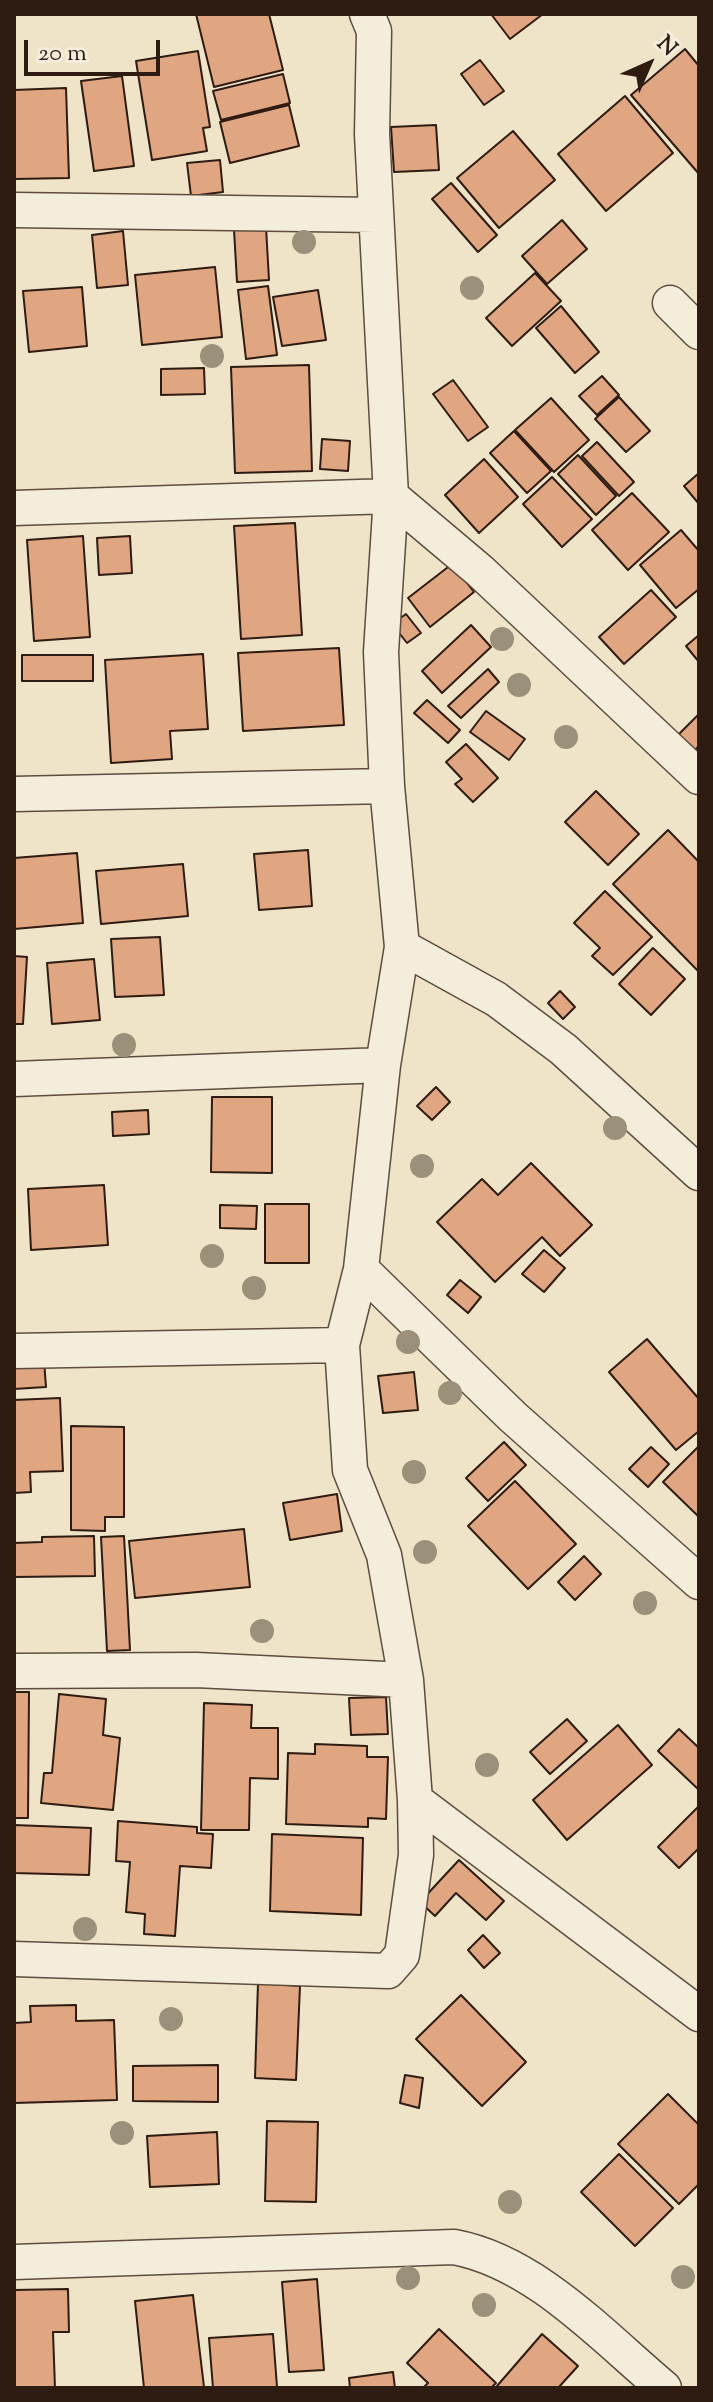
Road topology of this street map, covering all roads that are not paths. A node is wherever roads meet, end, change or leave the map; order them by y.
1 (367, 14) edge
2 (14, 210) edge
3 (376, 215) junction
4 (670, 303) dead end
5 (699, 332) edge
6 (391, 496) junction
7 (14, 508) edge
8 (699, 777) edge
9 (387, 786) junction
10 (14, 794) edge
11 (402, 947) junction
12 (383, 1065) junction
13 (14, 1079) edge
14 (699, 1173) edge
15 (361, 1269) junction
16 (342, 1345) junction
17 (14, 1351) edge
18 (699, 1582) edge
19 (14, 1671) edge
20 (406, 1680) junction
21 (415, 1800) junction
22 (14, 1959) edge
23 (699, 2014) edge
24 (14, 2262) edge
25 (664, 2388) edge

1 - 3 street
2 - 3 street
3 - 6 street
4 - 5 street
6 - 7 street
6 - 8 street
6 - 9 street
9 - 10 street
9 - 11 street
11 - 12 street
11 - 14 street
12 - 13 street
12 - 15 street
15 - 16 street
15 - 18 street
16 - 17 street
16 - 20 street
19 - 20 street
20 - 21 street
21 - 22 street
21 - 23 street
24 - 25 street

